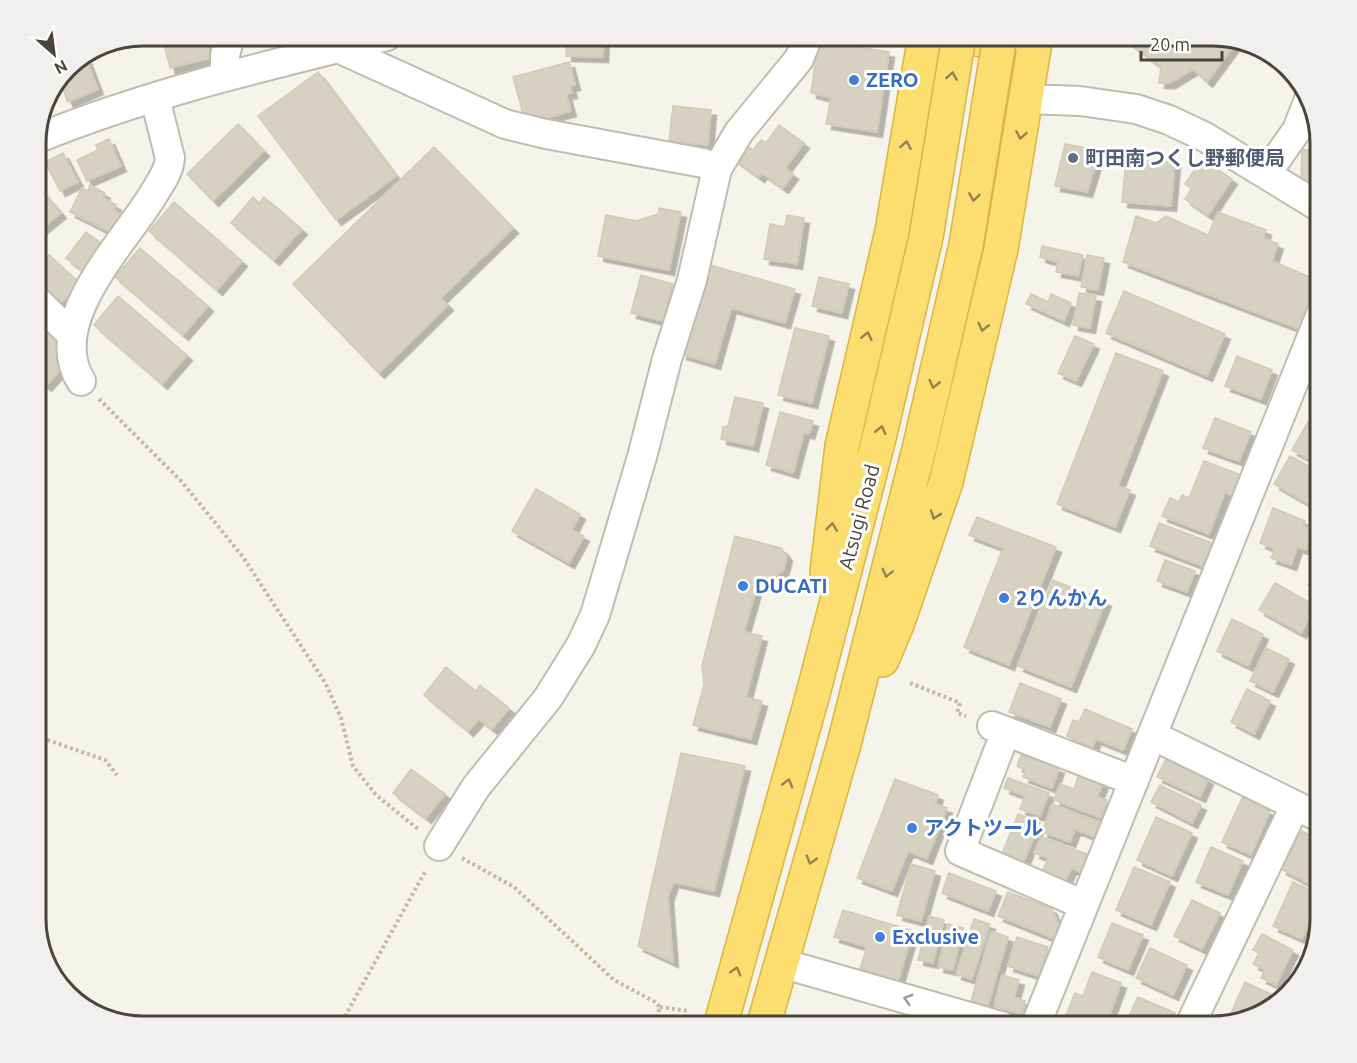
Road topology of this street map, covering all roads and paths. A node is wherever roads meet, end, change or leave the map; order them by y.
1 (227, 46) edge
2 (347, 46) edge
3 (803, 46) edge
4 (923, 46) edge
5 (957, 46) edge
6 (998, 46) edge
7 (1035, 46) edge
8 (339, 48) junction
9 (225, 77) junction
10 (154, 98) junction
11 (1027, 99) junction
12 (1304, 111) edge
13 (47, 134) edge
14 (717, 169) junction
15 (1266, 174) junction
16 (1310, 201) edge
17 (47, 311) edge
18 (72, 335) junction
19 (1310, 341) edge
20 (81, 381) joint
21 (910, 683) dead end
22 (814, 690) junction
23 (999, 729) junction
24 (1152, 735) junction
25 (47, 740) edge
26 (844, 744) junction
27 (117, 775) dead end
28 (1134, 781) junction
29 (1295, 806) junction
30 (1310, 814) edge
31 (439, 846) junction
32 (1083, 905) junction
33 (781, 963) junction
34 (660, 1007) junction
35 (687, 1011) dead end
36 (345, 1016) edge
37 (657, 1016) edge
38 (723, 1016) edge
39 (766, 1016) edge
40 (966, 1016) edge
41 (1039, 1016) edge
42 (1194, 1016) edge

1 - 9 street
2 - 8 street
3 - 14 street
22 -> 4 highway
22 -> 5 highway, Atsugi Road, bridge
6 -> 26 highway, Atsugi Road, bridge
7 - 11 highway
8 - 9 street
8 - 14 street
9 - 10 street
10 - 13 street
10 - 18 street
11 - 15 street
11 -> 26 highway
12 - 15 street
14 - 31 street
15 - 16 street
17 - 18 street
18 - 20 street
19 - 24 street
20 - 31 path
21 - 23 path
38 -> 22 highway, Atsugi Road
23 - 28 street
23 - 32 street
24 - 28 street
24 - 29 street
25 - 27 path
26 -> 33 highway, Atsugi Road
28 - 32 street
29 - 30 street
29 - 42 street
31 - 34 path
31 - 36 path
32 - 41 street
33 - 39 highway, Atsugi Road
40 -> 33 street
34 - 35 path
34 - 37 path

